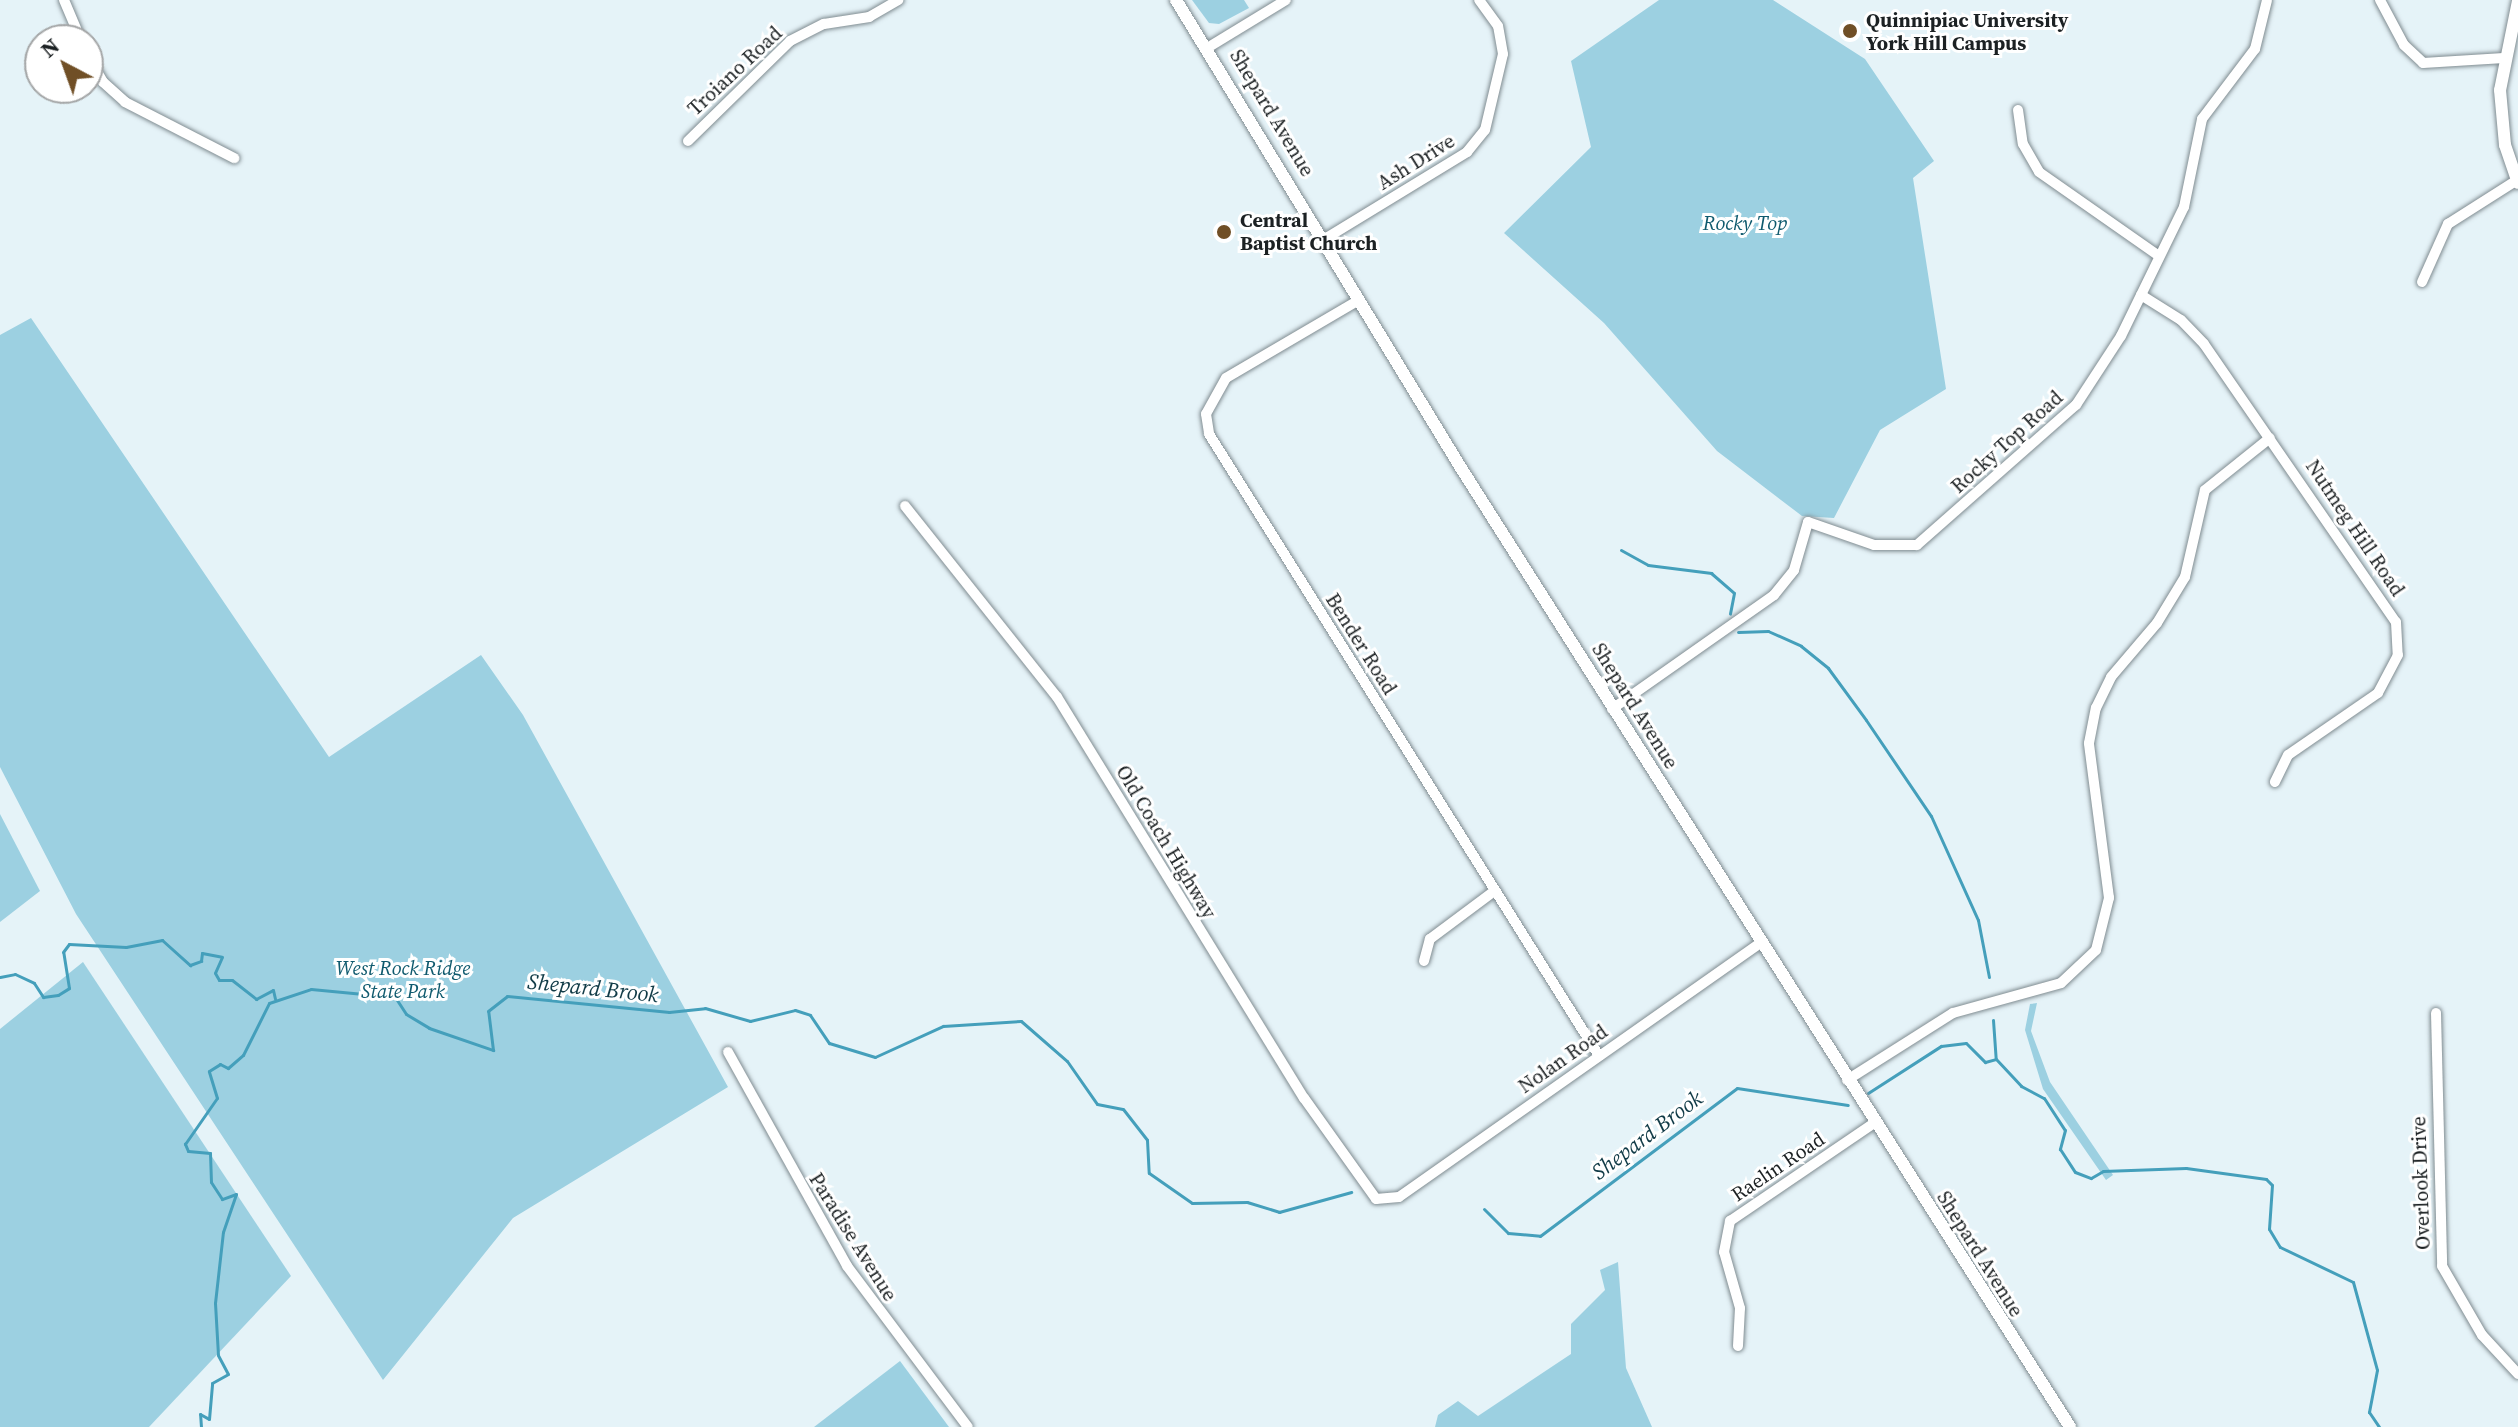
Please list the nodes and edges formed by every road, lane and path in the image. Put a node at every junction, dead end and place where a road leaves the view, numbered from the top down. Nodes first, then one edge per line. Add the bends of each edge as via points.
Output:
1 (64, 0) edge
2 (898, 0) edge
3 (1176, 0) edge
4 (1286, 0) edge
5 (1479, 0) edge
6 (2267, 0) edge
7 (2380, 0) edge
8 (2518, 1) edge
9 (74, 24) edge
10 (1209, 47) junction
11 (2504, 58) junction
12 (104, 83) edge
13 (2018, 110) dead end
14 (688, 141) dead end
15 (234, 158) dead end
16 (2517, 182) edge
17 (1323, 240) junction
18 (2156, 254) junction
19 (2422, 282) dead end
20 (2141, 295) junction
21 (1359, 300) junction
22 (2270, 438) junction
23 (905, 506) dead end
24 (1612, 709) junction
25 (2275, 782) dead end
26 (1493, 892) junction
27 (1760, 943) junction
28 (1424, 961) dead end
29 (2436, 1013) dead end
30 (728, 1052) dead end
31 (1599, 1056) junction
32 (1847, 1080) junction
33 (1874, 1123) junction
34 (1386, 1202) joint
35 (1738, 1346) dead end
36 (2518, 1374) edge
37 (968, 1427) edge
38 (2070, 1427) edge

1 - 9 street
2 - 14 street, Troiano Road via 869,17 824,24 790,41
3 - 10 main road, Shepard Avenue
4 - 10 street
5 - 17 street, Ash Drive via 1498,26 1503,54 1485,130 1467,152
6 - 18 street, Rocky Top Road via 2255,49 2202,119 2184,207
7 - 11 street via 2404,45 2423,63
8 - 11 main road
10 - 17 main road, Shepard Avenue
11 - 16 main road via 2502,128
12 - 15 street via 125,102
13 - 18 street via 2023,144 2039,172
16 - 19 street via 2448,224
17 - 21 main road, Shepard Avenue
18 - 20 street, Rocky Top Road
20 - 22 street, Nutmeg Hill Road via 2194,332
20 - 24 street, Rocky Top Road via 2076,405 1931,536 1908,546 1874,545 1808,522 1794,570 1774,595
21 - 24 main road, Shepard Avenue
21 - 26 street, Bender Road via 1226,378 1206,414 1209,434
22 - 25 street, Nutmeg Hill Road via 2385,600 2399,641 2393,673 2378,693 2288,755
22 - 32 street via 2205,490 2185,577 2157,623 2111,677 2096,708 2089,743 2109,898 2096,950 2061,983 1953,1013
23 - 34 street, Old Coach Highway via 1057,697 1304,1098 1366,1187
24 - 27 main road, Shepard Avenue
26 - 28 street via 1430,939
26 - 31 street, Bender Road
27 - 31 street, Nolan Road
27 - 32 main road, Shepard Avenue
29 - 36 street, Overlook Drive via 2442,1266 2482,1335
30 - 37 street, Paradise Avenue via 847,1266
31 - 34 street, Nolan Road
32 - 33 main road, Shepard Avenue
33 - 35 street, Raelin Road via 1730,1221 1724,1252 1740,1308
33 - 38 main road, Shepard Avenue

